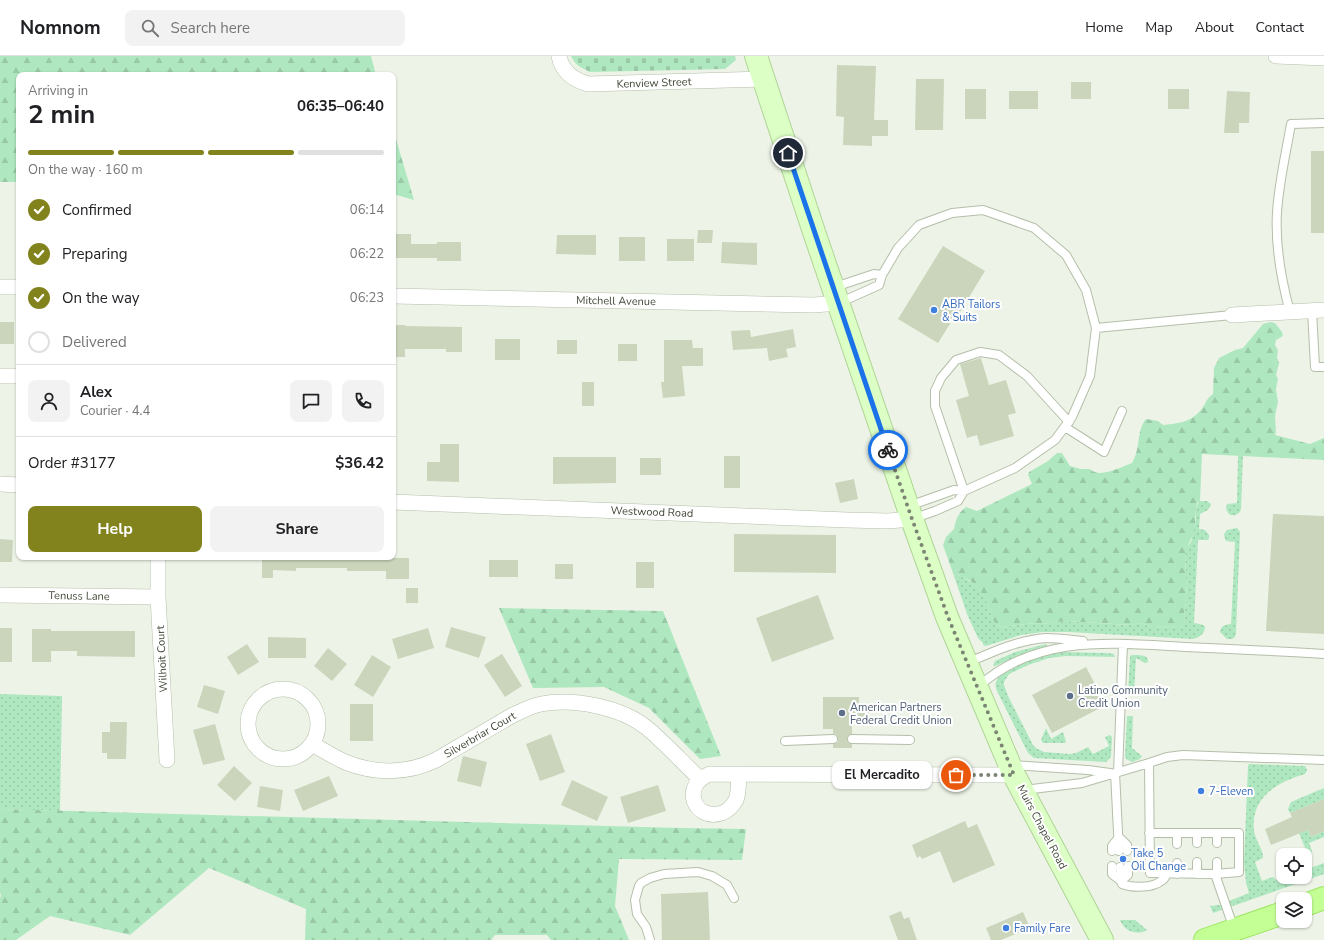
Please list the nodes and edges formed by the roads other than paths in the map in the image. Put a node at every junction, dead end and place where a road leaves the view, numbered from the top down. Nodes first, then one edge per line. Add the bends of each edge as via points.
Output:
1 (559, 56) edge
2 (756, 56) edge
3 (1276, 56) edge
4 (1324, 58) edge
5 (764, 79) junction
6 (1324, 123) edge
7 (882, 276) junction
8 (0, 287) edge
9 (16, 287) edge
10 (396, 296) edge
11 (835, 296) junction
12 (1318, 310) edge
13 (1290, 312) junction
14 (1232, 315) joint
15 (1096, 328) junction
16 (1324, 367) edge
17 (0, 376) edge
18 (16, 376) edge
19 (1122, 411) dead end
20 (1067, 425) junction
21 (0, 484) edge
22 (16, 485) edge
23 (964, 491) junction
24 (396, 502) edge
25 (910, 513) junction
26 (158, 560) edge
27 (0, 595) edge
28 (158, 597) junction
29 (1104, 643) junction
30 (1123, 644) junction
31 (1324, 654) edge
32 (967, 663) junction
33 (977, 687) junction
34 (833, 739) dead end
35 (852, 739) dead end
36 (910, 740) dead end
37 (785, 741) dead end
38 (312, 744) junction
39 (167, 760) dead end
40 (1324, 760) edge
41 (1149, 764) junction
42 (1115, 773) junction
43 (739, 775) junction
44 (1015, 777) junction
45 (700, 779) junction
46 (1149, 833) junction
47 (1177, 833) junction
48 (1197, 833) junction
49 (1217, 833) junction
50 (1118, 837) junction
51 (1217, 843) dead end
52 (1177, 844) dead end
53 (1197, 844) dead end
54 (1197, 862) dead end
55 (1218, 862) dead end
56 (1177, 863) dead end
57 (1167, 873) junction
58 (1177, 874) junction
59 (1197, 874) junction
60 (1216, 874) junction
61 (1121, 881) junction
62 (734, 898) dead end
63 (1324, 898) edge
64 (1312, 902) edge
65 (1276, 915) edge
66 (1234, 930) junction
67 (650, 940) edge
68 (1102, 940) edge
69 (1205, 940) edge

1 - 5 street, Kenview Street via 570,76 588,84
2 - 5 main road, Muirs Chapel Road
3 - 4 street
5 - 11 main road, Muirs Chapel Road
6 - 13 lane via 1291,124 1277,213 1281,274
7 - 11 lane via 874,274
7 - 11 lane via 879,285
7 - 15 lane via 898,248 919,225 952,213 983,210 1034,228 1066,255 1086,290
8 - 9 street
10 - 11 street, Mitchell Avenue via 806,305
11 - 25 main road, Muirs Chapel Road
12 - 13 street
12 - 16 lane via 1315,368
13 - 14 street
14 - 15 lane
15 - 20 lane via 1090,376
17 - 18 street
19 - 20 lane via 1104,452
20 - 23 lane via 1055,440 1015,468
20 - 23 lane via 1027,376 999,355 980,352 956,360 941,378 935,391 935,406
21 - 22 street
23 - 25 lane via 954,490
23 - 25 lane via 958,501 935,511
24 - 25 street, Westwood Road via 888,521
25 - 32 main road, Muirs Chapel Road
26 - 28 street, Wilhoit Court
27 - 28 street, Tenuss Lane
28 - 39 street, Wilhoit Court
29 - 30 lane
29 - 32 lane via 1046,638 1031,640 1011,645
29 - 33 lane via 1068,646 1035,654 1006,666
30 - 31 lane
30 - 42 lane
32 - 33 main road, Muirs Chapel Road
33 - 44 main road, Muirs Chapel Road
34 - 37 lane
35 - 36 lane
38 - 38 street via 318,730 317,714 303,695 296,691 281,689 266,693 254,703 247,726 252,741 262,753 277,759 285,759 300,755
38 - 45 street, Silverbriar Court via 345,762 358,766 387,771 409,770 436,760 526,709 541,704 576,703 599,706 633,719 646,727
40 - 41 lane via 1189,754 1167,757
41 - 42 lane
41 - 46 lane
42 - 44 lane via 1088,770
42 - 44 lane via 1082,783
42 - 50 lane
43 - 44 street
43 - 45 street via 710,774
43 - 45 street via 737,799 726,811 717,814 702,812 696,805 694,791
44 - 68 main road, Muirs Chapel Road
46 - 47 lane
46 - 57 lane via 1150,873
47 - 48 lane
47 - 52 lane
48 - 49 lane
48 - 53 lane
49 - 51 lane
49 - 60 lane via 1239,833 1239,872
50 - 50 lane via 1127,845 1120,851 1112,846
54 - 59 lane
55 - 60 lane
56 - 58 lane
57 - 58 lane
57 - 61 lane via 1161,882 1148,886 1127,886
58 - 59 lane
59 - 60 lane
60 - 66 lane
61 - 61 lane via 1112,874 1120,866 1128,875
62 - 67 lane via 727,885 712,876 698,872 664,874 650,878 641,883 635,900 637,914 646,927
63 - 64 main road
65 - 66 main road
66 - 69 main road

